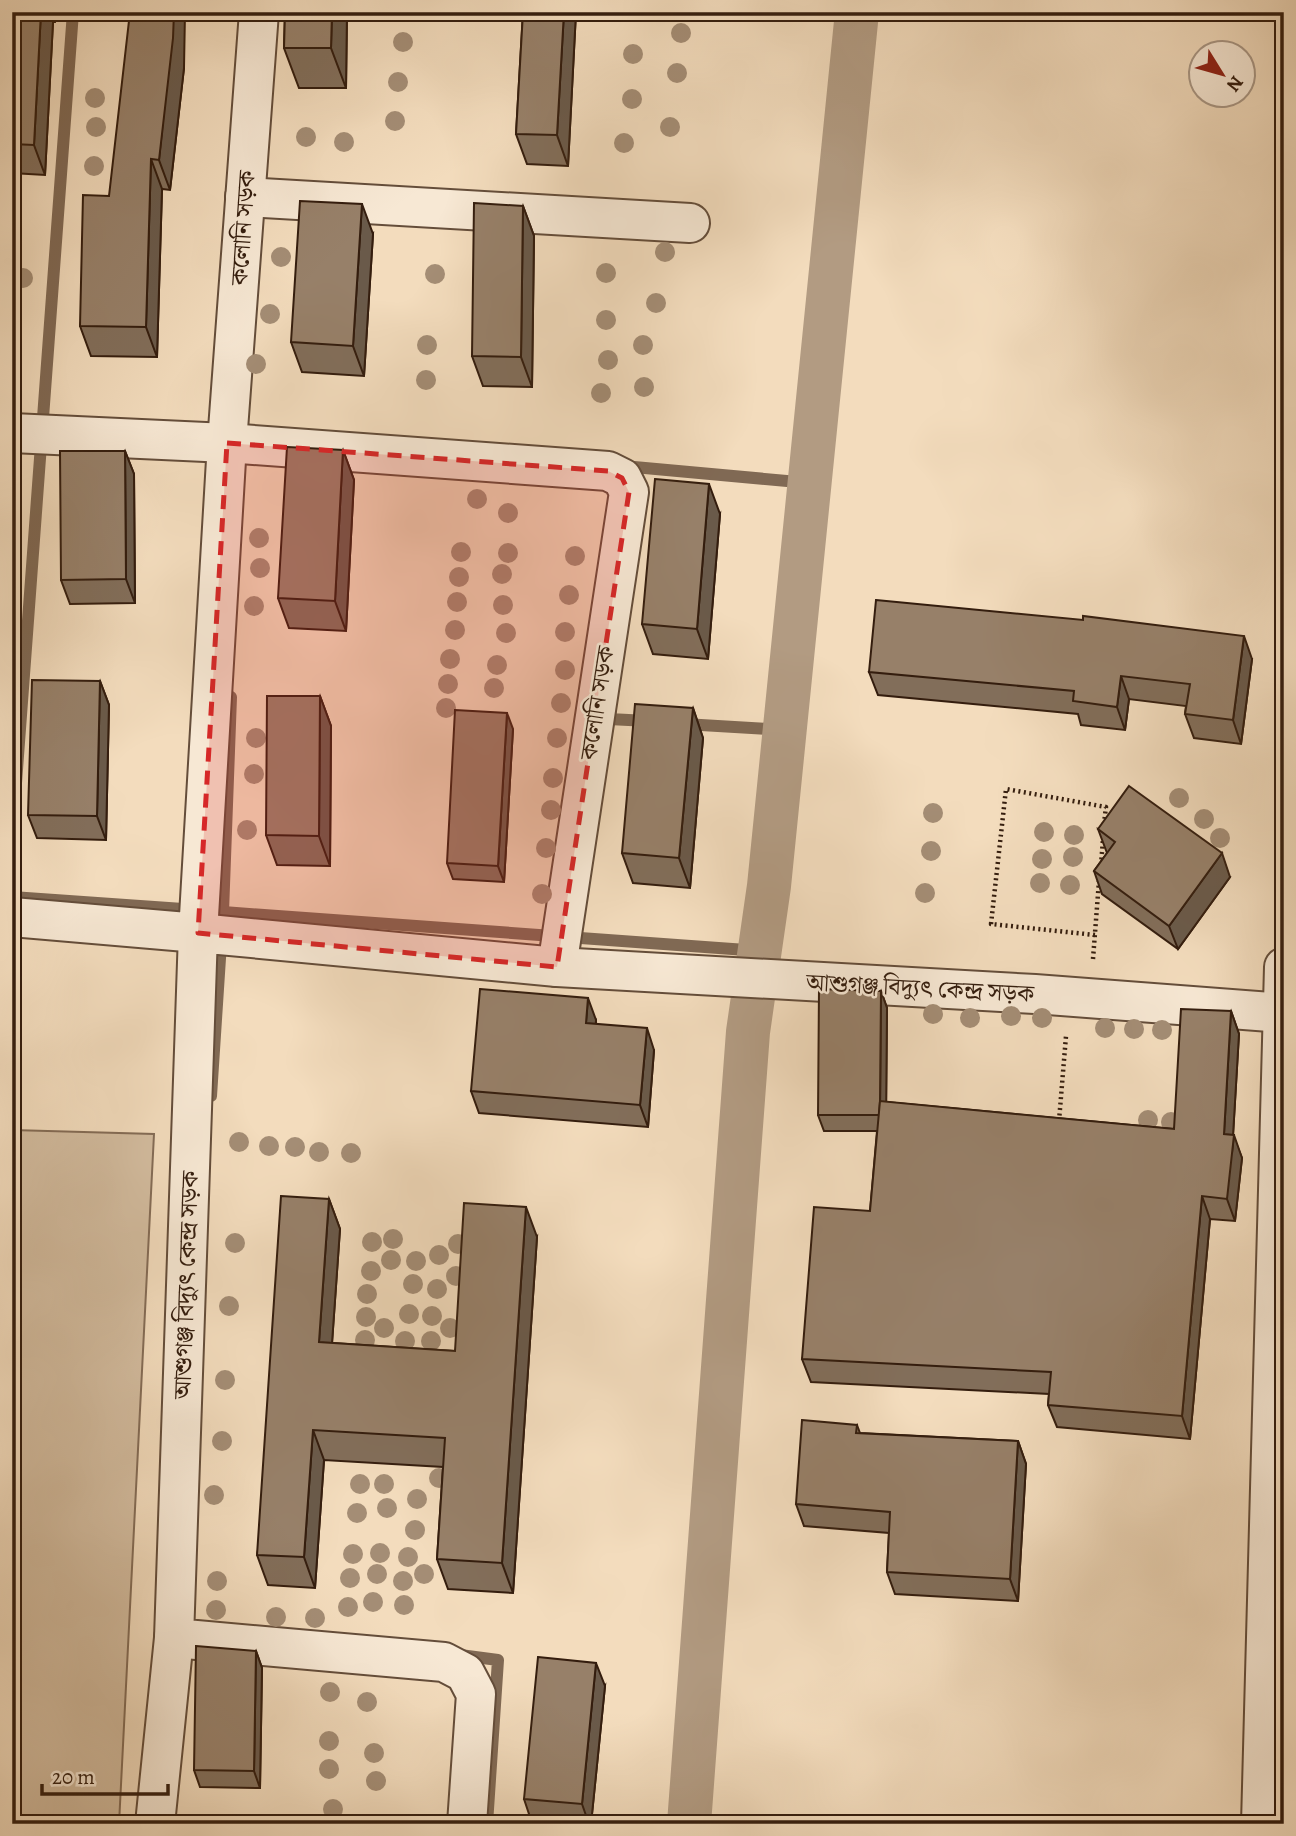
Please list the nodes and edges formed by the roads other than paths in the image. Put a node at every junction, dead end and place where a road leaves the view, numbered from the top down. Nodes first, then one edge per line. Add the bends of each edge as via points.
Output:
1 (259, 12) edge
2 (245, 197) junction
3 (690, 223) dead end
4 (12, 433) edge
5 (227, 443) junction
6 (12, 917) edge
7 (198, 933) junction
8 (557, 967) junction
9 (1284, 968) edge
10 (1283, 1013) edge
11 (174, 1638) junction
12 (155, 1824) edge
13 (467, 1824) edge
14 (1261, 1824) edge

1 - 2 street, কলোনি সড়ক
2 - 3 street
2 - 5 street, কলোনি সড়ক
4 - 5 street, কলোনি সড়ক
5 - 7 street, কলোনি সড়ক
5 - 8 street, কলোনি সড়ক via 608,471 622,478 629,492
6 - 7 street
7 - 8 street
7 - 11 street, আশুগঞ্জ বিদ্যুৎ কেন্দ্র সড়ক
8 - 10 street, আশুগঞ্জ বিদ্যুৎ কেন্দ্র সড়ক
9 - 10 street
10 - 14 street
11 - 12 street, আশুগঞ্জ বিদ্যুৎ কেন্দ্র সড়ক
11 - 13 street via 443,1662 465,1673 476,1694

